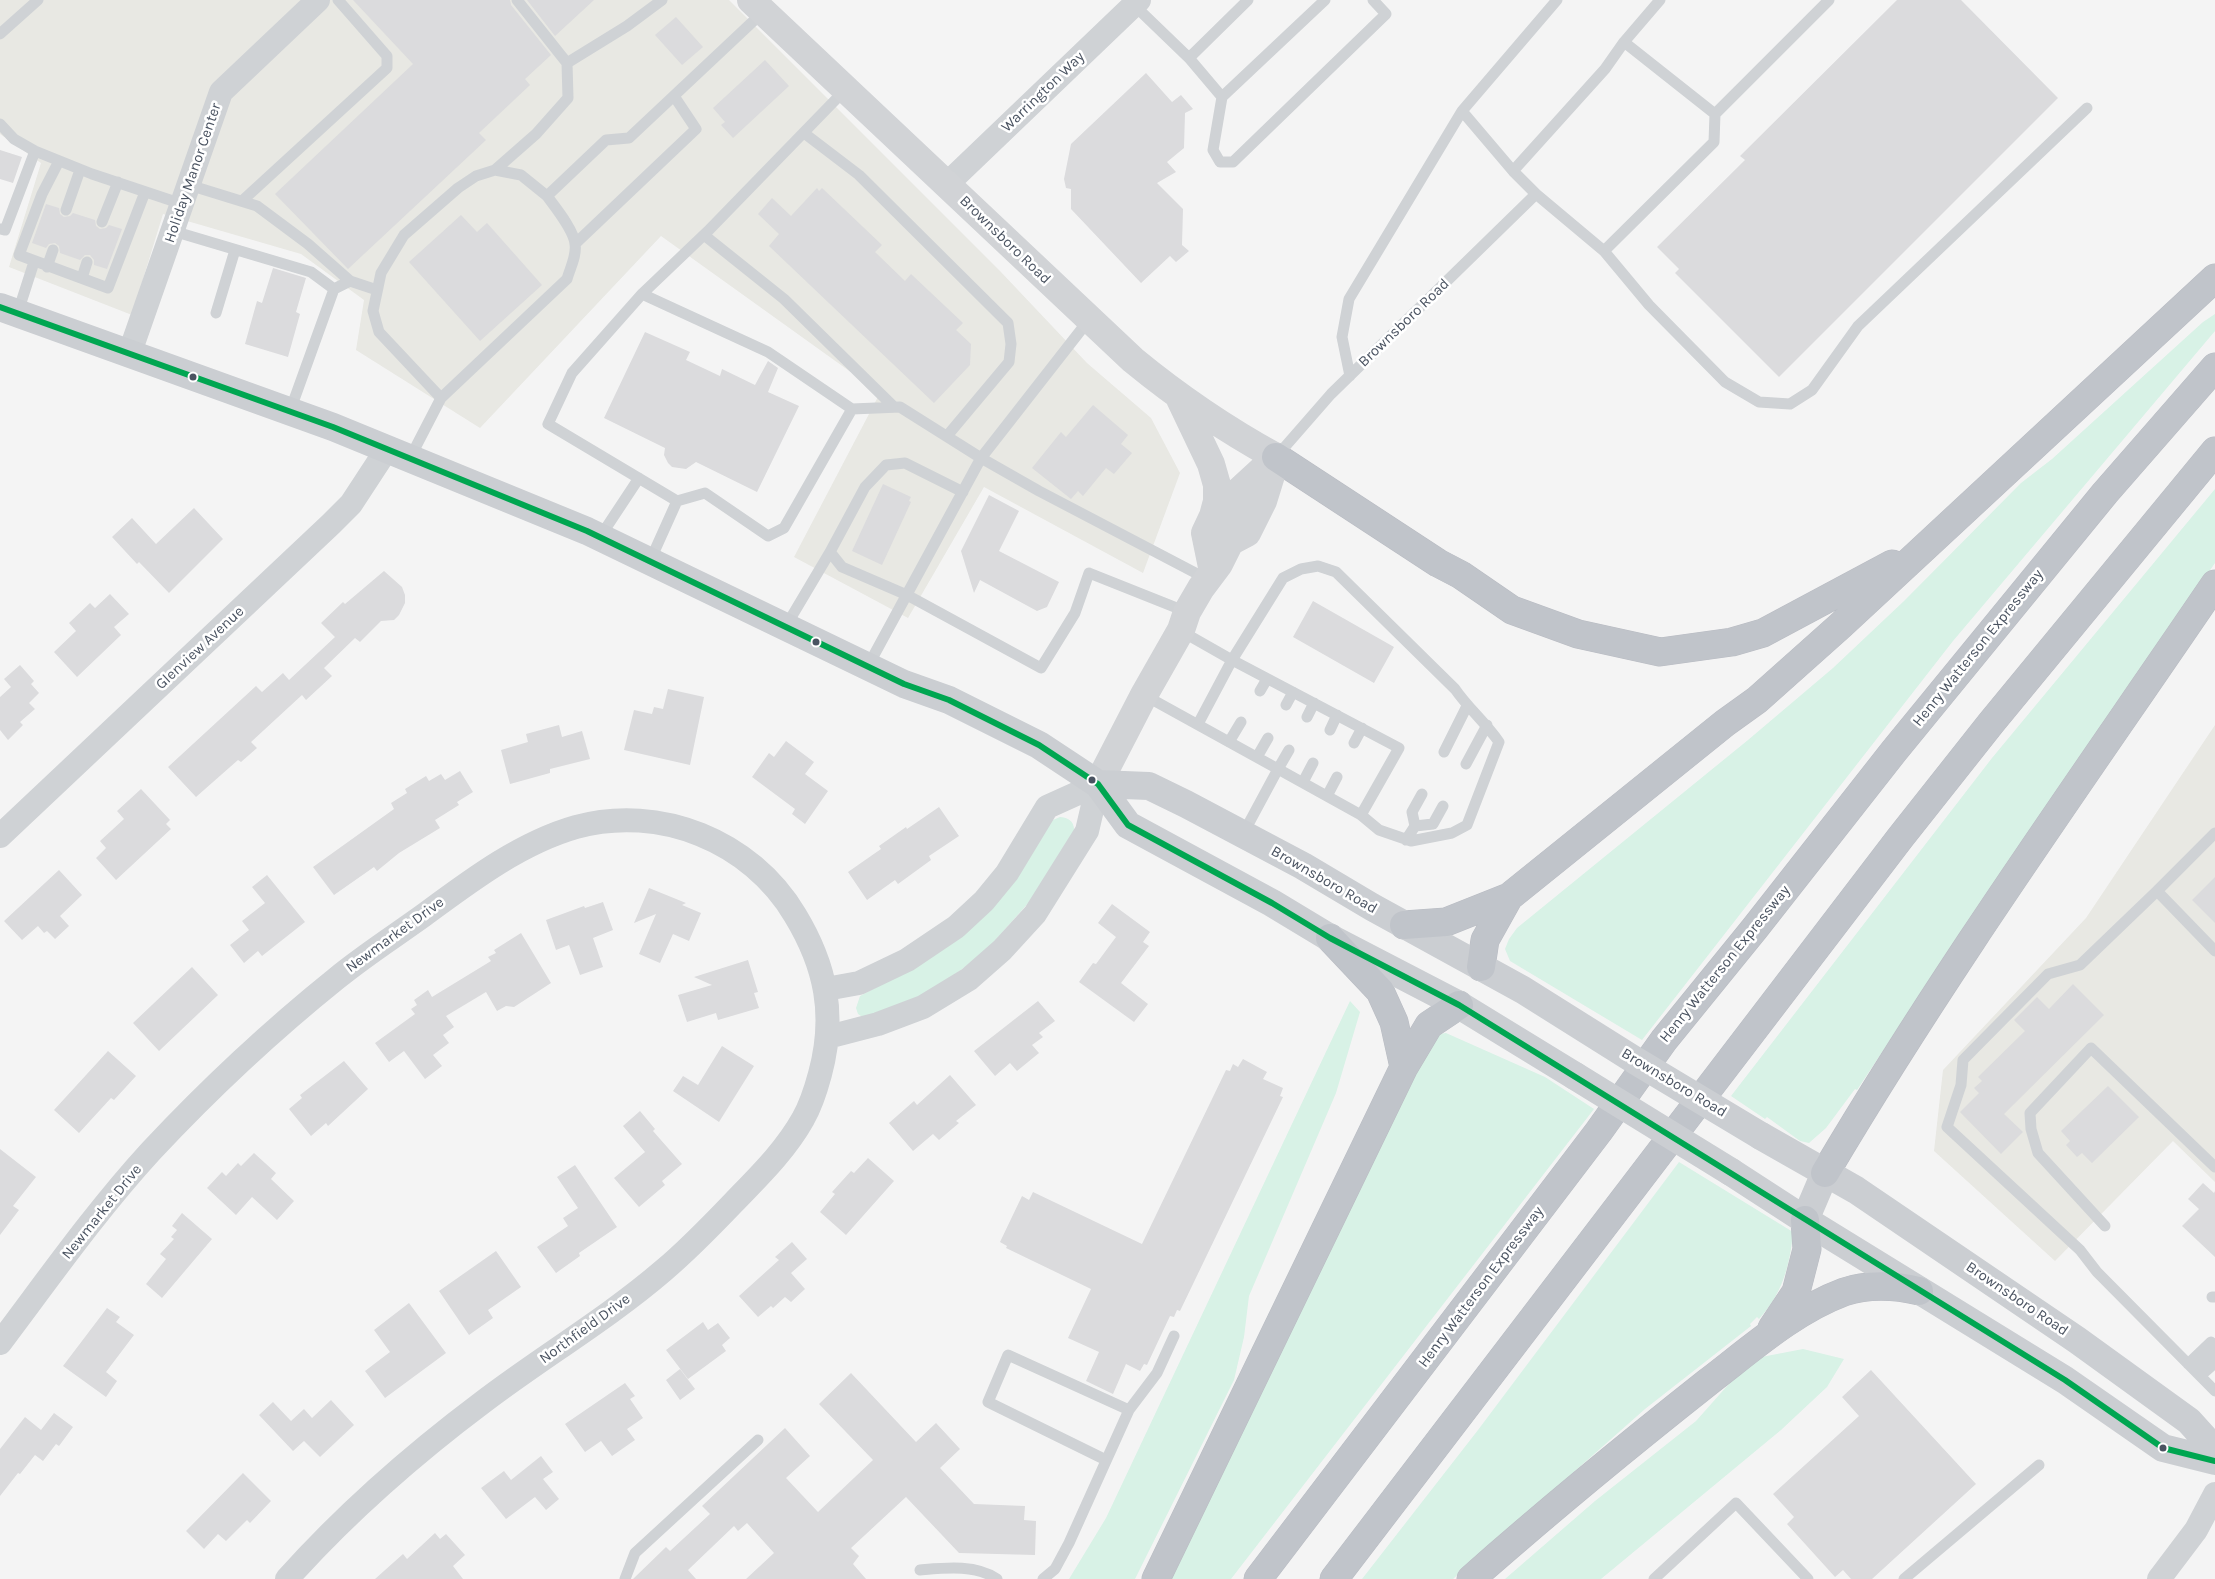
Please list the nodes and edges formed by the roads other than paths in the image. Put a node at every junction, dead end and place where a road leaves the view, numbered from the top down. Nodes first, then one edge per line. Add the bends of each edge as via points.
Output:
1 (38, 0) edge
2 (318, 0) edge
3 (338, 0) edge
4 (517, 0) edge
5 (662, 0) edge
6 (1248, 0) edge
7 (1325, 0) edge
8 (1373, 0) edge
9 (1557, 0) edge
10 (1660, 0) edge
11 (1829, 0) edge
12 (1136, 2) edge
13 (757, 6) edge
14 (0, 34) edge
15 (1624, 42) junction
16 (1188, 58) junction
17 (567, 63) junction
18 (845, 90) junction
19 (674, 96) junction
20 (1222, 97) junction
21 (2087, 108) dead end
22 (1462, 111) junction
23 (1715, 114) junction
24 (0, 124) edge
25 (804, 133) junction
26 (35, 151) junction
27 (59, 161) junction
28 (80, 170) junction
29 (495, 170) junction
30 (1513, 171) junction
31 (118, 182) junction
32 (947, 184) junction
33 (145, 192) junction
34 (1536, 194) junction
35 (185, 195) junction
36 (547, 196) junction
37 (242, 201) junction
38 (66, 210) dead end
39 (102, 222) dead end
40 (0, 229) edge
41 (173, 230) junction
42 (704, 235) junction
43 (576, 243) junction
44 (53, 250) dead end
45 (235, 250) junction
46 (1604, 252) junction
47 (34, 262) junction
48 (87, 262) dead end
49 (47, 267) junction
50 (82, 278) junction
51 (2215, 278) edge
52 (350, 281) junction
53 (334, 289) junction
54 (377, 290) junction
55 (642, 294) junction
56 (9, 310) edge
57 (216, 313) dead end
58 (1088, 320) junction
59 (130, 352) junction
60 (2215, 367) edge
61 (1350, 376) junction
62 (1180, 397) junction
63 (441, 398) junction
64 (894, 407) junction
65 (852, 409) junction
66 (290, 411) junction
67 (947, 436) junction
68 (2215, 452) edge
69 (398, 454) junction
70 (1276, 457) junction
71 (981, 458) junction
72 (639, 478) junction
73 (963, 492) junction
74 (677, 501) junction
75 (600, 537) junction
76 (1929, 544) junction
77 (830, 552) junction
78 (650, 561) junction
79 (1210, 575) junction
80 (2215, 584) edge
81 (907, 594) junction
82 (1184, 621) junction
83 (786, 626) junction
84 (1232, 660) junction
85 (868, 666) junction
86 (1267, 678) junction
87 (1260, 690) dead end
88 (1293, 692) junction
89 (1144, 695) junction
90 (1314, 703) junction
91 (1286, 705) dead end
92 (1467, 706) junction
93 (1337, 715) junction
94 (1307, 717) dead end
95 (1241, 722) dead end
96 (1198, 724) junction
97 (1487, 725) junction
98 (1362, 728) junction
99 (1330, 730) dead end
100 (1268, 738) dead end
101 (1229, 742) junction
102 (1354, 743) dead end
103 (1289, 750) dead end
104 (1444, 752) dead end
105 (1257, 757) junction
106 (1313, 763) dead end
107 (1466, 764) dead end
108 (1278, 769) junction
109 (1337, 777) dead end
110 (1303, 782) junction
111 (1098, 784) junction
112 (1422, 794) dead end
113 (1327, 796) junction
114 (1443, 806) dead end
115 (1361, 814) junction
116 (1415, 826) junction
117 (2215, 833) edge
118 (1243, 834) junction
119 (0, 836) edge
120 (1406, 840) junction
121 (2157, 891) junction
122 (1509, 897) junction
123 (1404, 925) junction
124 (1330, 938) junction
125 (2215, 951) edge
126 (1481, 967) junction
127 (826, 990) junction
128 (1459, 1004) junction
129 (828, 1025) junction
130 (1404, 1067) junction
131 (2215, 1167) edge
132 (1826, 1172) junction
133 (1804, 1220) junction
134 (2105, 1226) dead end
135 (1919, 1290) junction
136 (1174, 1336) dead end
137 (1767, 1336) junction
138 (0, 1343) edge
139 (2213, 1346) edge
140 (2215, 1363) edge
141 (2194, 1370) junction
142 (2215, 1391) edge
143 (1129, 1410) junction
144 (758, 1440) dead end
145 (2215, 1450) edge
146 (1106, 1460) junction
147 (2215, 1461) edge
148 (2039, 1465) dead end
149 (2215, 1494) edge
150 (920, 1570) dead end
151 (287, 1579) edge
152 (625, 1579) edge
153 (997, 1579) edge
154 (1043, 1579) edge
155 (1156, 1579) edge
156 (1258, 1579) edge
157 (1334, 1579) edge
158 (1471, 1579) edge
159 (1654, 1579) edge
160 (1808, 1579) edge
161 (1904, 1579) edge
162 (2160, 1579) edge

1 - 14 lane
2 - 35 street, Holiday Manor Center via 222,92
3 - 37 lane via 387,56 387,68
4 - 17 lane
5 - 17 lane
6 - 16 lane
7 - 20 lane
8 - 20 lane via 1386,14 1233,162 1220,162 1213,150
9 - 22 lane
10 - 15 lane
11 - 23 lane
12 - 16 lane
12 - 32 street, Warrington Way
13 - 18 street, Brownsboro Road
13 - 19 lane
15 - 23 lane
15 - 30 lane via 1605,69
16 - 20 lane
17 - 29 lane via 568,98 536,134
18 - 25 lane
18 - 32 street, Brownsboro Road
19 - 36 lane via 629,138 606,140
19 - 43 lane via 696,129
21 - 46 lane via 1858,326 1812,390 1790,404 1759,402 1724,382 1649,305
22 - 30 lane
22 - 61 lane via 1349,299 1342,337
23 - 46 lane via 1714,142
24 - 26 lane via 14,139
25 - 42 lane
25 - 67 lane via 860,175 1008,323 1012,344 1009,362
26 - 27 lane
26 - 40 lane via 5,230
27 - 28 lane
27 - 47 lane via 42,194 19,255
28 - 31 lane
28 - 38 lane
29 - 36 lane via 521,175
29 - 54 lane via 476,176 458,188 404,235 381,273
30 - 34 lane
31 - 33 lane
31 - 39 lane
32 - 58 street, Brownsboro Road
33 - 35 lane
33 - 50 lane via 108,288
34 - 46 lane
34 - 61 lane, Brownsboro Road
35 - 37 lane
35 - 41 street, Holiday Manor Center
36 - 43 lane
37 - 52 lane via 256,206 308,244
41 - 45 lane
41 - 59 street, Holiday Manor Center
42 - 55 lane
42 - 64 lane via 784,299
43 - 63 lane via 567,279
44 - 49 lane
45 - 53 lane via 311,272
45 - 57 lane
47 - 49 lane
47 - 56 lane
48 - 50 lane
49 - 50 lane
51 - 76 highway
52 - 53 lane
52 - 54 lane
53 - 66 lane
54 - 63 lane via 373,311 379,332
55 - 65 lane via 768,352
55 - 72 lane via 572,373 548,424
56 - 59 main road
58 - 62 street, Brownsboro Road via 1139,366
58 - 71 lane
59 - 66 main road
60 - 156 highway, Henry Watterson Expressway via 2105,493 1664,1040 1599,1131
61 - 70 lane, Brownsboro Road via 1311,414
62 - 70 street, Brownsboro Road via 1232,433
62 - 79 street via 1211,464 1217,485 1217,501 1206,533
63 - 69 lane
64 - 65 lane
64 - 67 lane via 900,407
65 - 74 lane via 784,528 768,536 705,492
66 - 69 main road
67 - 71 lane
68 - 157 highway via 1900,838
69 - 75 main road
69 - 119 street, Glenview Avenue via 331,524
70 - 76 highway via 1512,610 1578,634 1660,652 1732,642 1763,633
70 - 79 street, Brownsboro Road via 1263,500 1247,533 1230,542
71 - 73 lane
71 - 79 lane via 1039,491
72 - 74 lane
72 - 75 lane
73 - 77 lane via 905,463 886,465 864,487
73 - 81 lane
74 - 78 lane
75 - 78 main road
76 - 122 highway via 1757,700
77 - 81 lane via 842,567
77 - 83 lane
78 - 83 main road
79 - 82 street, Brownsboro Road
80 - 132 highway via 1993,910 1867,1102
81 - 82 lane via 1041,668 1075,613 1089,573
81 - 85 lane
82 - 84 lane
82 - 89 street, Brownsboro Road
83 - 85 main road
84 - 86 lane
84 - 92 lane via 1283,578 1301,569 1318,566 1336,572 1455,689
84 - 96 lane
85 - 111 main road via 904,684 949,700 1039,745
86 - 87 lane
86 - 88 lane
88 - 90 lane
88 - 91 lane
89 - 96 lane
89 - 111 street, Brownsboro Road
90 - 93 lane
90 - 94 lane
92 - 97 lane
92 - 104 lane
93 - 98 lane
93 - 99 lane
95 - 101 lane
96 - 101 lane
97 - 107 lane
97 - 120 lane via 1499,742 1467,825 1452,833
98 - 102 lane
98 - 115 lane via 1399,748
100 - 105 lane
101 - 105 lane
103 - 108 lane
105 - 108 lane
106 - 110 lane
108 - 110 lane
108 - 118 lane
109 - 113 lane
110 - 113 lane
111 - 118 main road, Brownsboro Road via 1149,786
111 - 124 main road via 1128,825
111 - 127 street via 1047,807 1006,873 984,901 956,927 907,960 859,983
111 - 129 street via 1087,831 1035,914 1002,950 969,979 923,1007 878,1024
112 - 116 lane via 1412,812
113 - 115 lane
114 - 116 lane via 1433,824
115 - 120 lane via 1379,830
116 - 120 lane
117 - 121 lane
118 - 123 main road, Brownsboro Road
121 - 125 lane
121 - 141 lane via 2080,965 2048,974 1963,1060 1961,1085 1947,1127 2080,1250 2096,1272
122 - 123 highway via 1446,922
122 - 126 highway via 1485,940
123 - 126 main road, Brownsboro Road
124 - 128 main road
124 - 130 highway via 1380,991 1394,1022
126 - 128 main road
126 - 132 main road, Brownsboro Road, bridge
127 - 129 street, Newmarket Drive
127 - 138 street, Newmarket Drive via 807,936 783,895 756,867 723,844 680,827 633,820 590,824 552,836 527,847 464,886 341,974 278,1026 148,1154 92,1220
128 - 130 highway via 1429,1025
128 - 133 main road, bridge
129 - 151 street, Northfield Drive via 814,1096 803,1119 769,1166 694,1244 622,1303 429,1444 323,1538
130 - 155 highway
131 - 134 lane via 2091,1048 2030,1113 2031,1129 2038,1153
132 - 133 main road
132 - 145 main road, Brownsboro Road via 2077,1340 2189,1421
133 - 135 main road
133 - 137 highway via 1807,1249 1796,1292
135 - 137 highway via 1900,1286 1844,1292 1809,1309
135 - 147 main road via 2065,1380 2163,1448
136 - 143 lane via 1156,1373
137 - 158 highway via 1626,1446
139 - 141 lane
140 - 141 lane
141 - 142 lane
143 - 146 lane
143 - 146 lane via 1008,1356 988,1402
144 - 152 lane via 635,1553
146 - 154 lane via 1069,1543 1055,1569
148 - 161 lane
149 - 162 street via 2196,1530
150 - 153 lane via 962,1568
159 - 160 lane via 1736,1504

